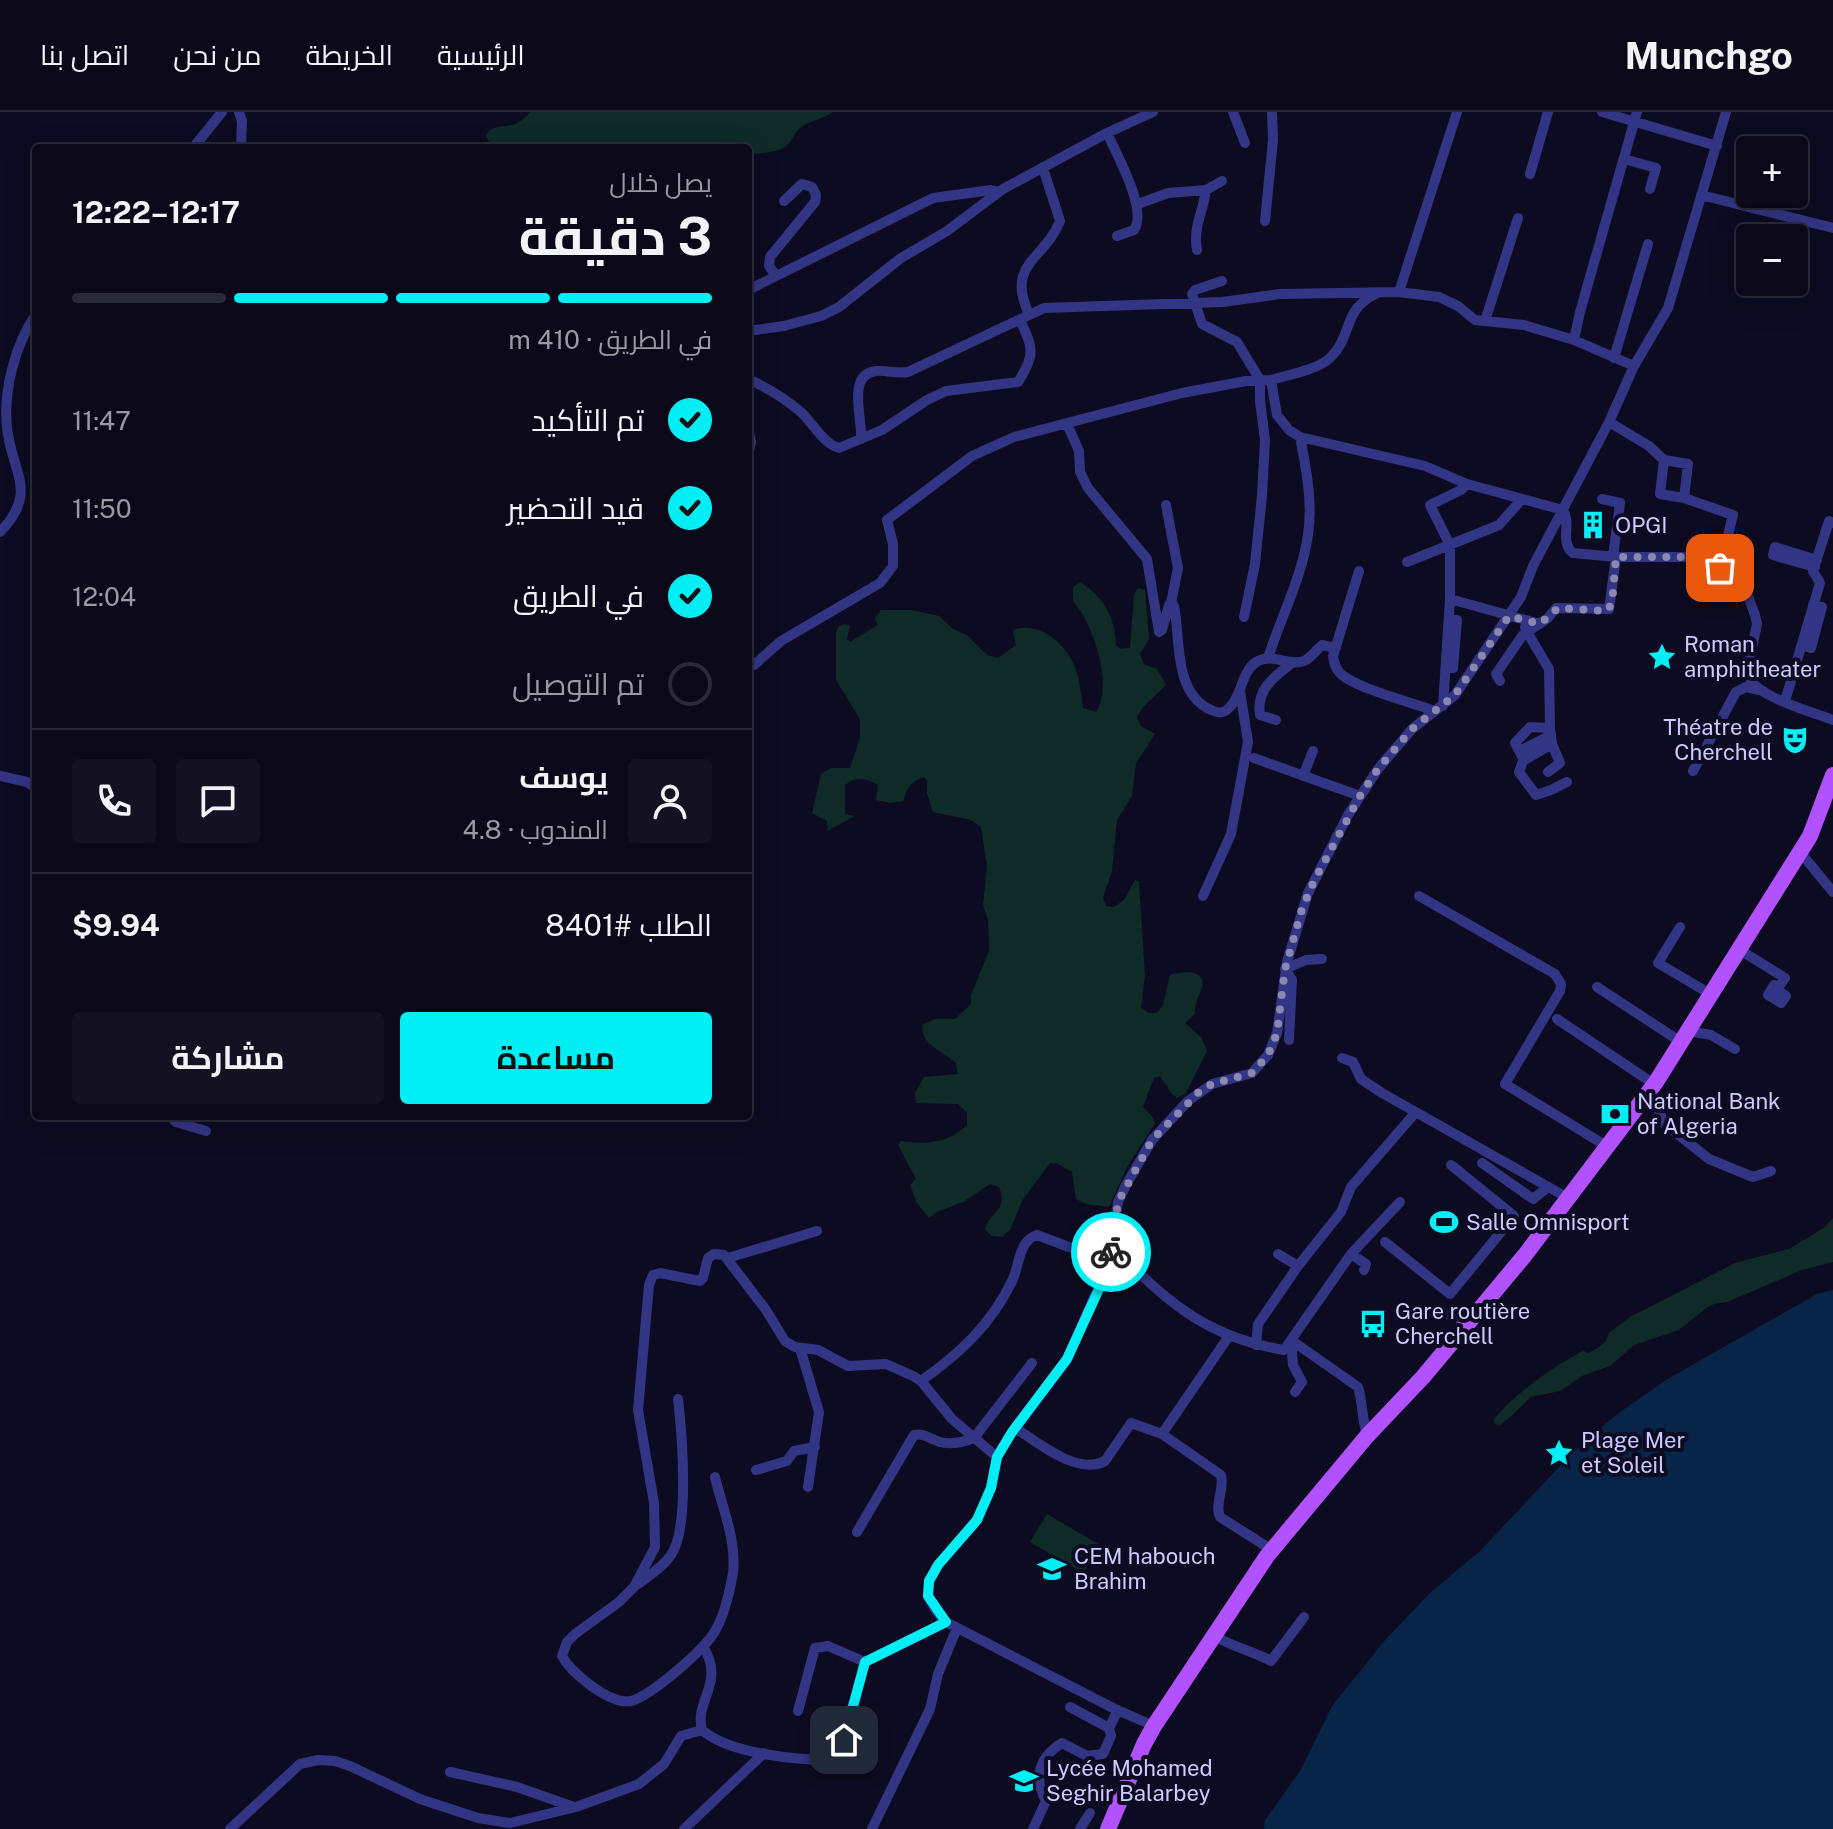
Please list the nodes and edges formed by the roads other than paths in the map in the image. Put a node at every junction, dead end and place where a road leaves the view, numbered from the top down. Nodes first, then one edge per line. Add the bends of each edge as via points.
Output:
1 (222, 112) edge
2 (239, 112) edge
3 (1153, 112) edge
4 (1233, 112) edge
5 (1272, 112) edge
6 (1457, 112) edge
7 (1548, 112) edge
8 (1602, 112) edge
9 (1726, 112) edge
10 (1636, 117) edge
11 (1107, 133) junction
12 (1245, 143) dead end
13 (196, 144) edge
14 (241, 144) edge
15 (1717, 146) junction
16 (1624, 159) junction
17 (1043, 168) junction
18 (1530, 174) dead end
19 (1222, 181) dead end
20 (1650, 189) dead end
21 (1206, 190) junction
22 (999, 192) junction
23 (1701, 195) junction
24 (784, 201) dead end
25 (1138, 204) junction
26 (1518, 218) dead end
27 (1265, 221) dead end
28 (1833, 228) edge
29 (1117, 236) dead end
30 (1648, 244) dead end
31 (1197, 250) dead end
32 (776, 276) junction
33 (1222, 281) dead end
34 (752, 288) edge
35 (1399, 292) junction
36 (1349, 293) junction
37 (1378, 293) junction
38 (1195, 302) junction
39 (1354, 309) junction
40 (1024, 317) junction
41 (1485, 321) junction
42 (32, 323) edge
43 (752, 330) edge
44 (1574, 340) junction
45 (1614, 358) junction
46 (1634, 366) junction
47 (1266, 380) junction
48 (752, 381) edge
49 (1609, 422) junction
50 (1067, 424) junction
51 (1300, 437) junction
52 (861, 439) junction
53 (1664, 460) junction
54 (1467, 484) junction
55 (1684, 498) junction
56 (1522, 499) junction
57 (1602, 499) dead end
58 (1166, 505) dead end
59 (1563, 510) junction
60 (1833, 523) edge
61 (0, 532) edge
62 (1829, 534) edge
63 (1450, 545) junction
64 (1614, 557) junction
65 (1407, 562) dead end
66 (1720, 568) junction
67 (1359, 571) dead end
68 (1521, 597) junction
69 (1450, 599) junction
70 (1171, 603) junction
71 (1509, 616) junction
72 (1244, 617) dead end
73 (1522, 619) junction
74 (1540, 624) junction
75 (1527, 632) junction
76 (1336, 648) junction
77 (1268, 658) junction
78 (1292, 663) junction
79 (752, 665) edge
80 (1748, 670) junction
81 (1500, 681) dead end
82 (1240, 691) junction
83 (1736, 692) junction
84 (1763, 693) junction
85 (1785, 701) junction
86 (1439, 708) junction
87 (1276, 720) dead end
88 (1833, 720) edge
89 (1551, 736) junction
90 (1313, 751) dead end
91 (1522, 756) junction
92 (1254, 758) dead end
93 (1693, 771) dead end
94 (1548, 772) dead end
95 (1833, 775) edge
96 (0, 776) edge
97 (1303, 776) junction
98 (32, 781) edge
99 (1567, 782) dead end
100 (1360, 796) junction
101 (1800, 852) junction
102 (1833, 892) edge
103 (1203, 896) dead end
104 (1419, 896) dead end
105 (1680, 927) dead end
106 (1740, 950) junction
107 (1322, 959) dead end
108 (1285, 969) junction
109 (1597, 987) dead end
110 (1778, 988) dead end
111 (1712, 995) junction
112 (1557, 1019) dead end
113 (1685, 1036) junction
114 (1289, 1040) dead end
115 (1735, 1049) dead end
116 (1342, 1058) dead end
117 (1651, 1088) junction
118 (1416, 1112) junction
119 (174, 1120) edge
120 (206, 1131) dead end
121 (1608, 1147) junction
122 (1482, 1163) dead end
123 (1451, 1165) dead end
124 (1771, 1171) dead end
125 (1548, 1187) junction
126 (1568, 1198) junction
127 (1400, 1202) dead end
128 (817, 1231) dead end
129 (1385, 1242) dead end
130 (1111, 1250) junction
131 (1278, 1254) dead end
132 (1351, 1254) junction
133 (728, 1258) junction
134 (1298, 1266) junction
135 (1364, 1270) dead end
136 (1450, 1294) junction
137 (1438, 1311) dead end
138 (1463, 1321) junction
139 (1229, 1336) junction
140 (1256, 1345) junction
141 (1292, 1347) junction
142 (800, 1348) junction
143 (1032, 1363) dead end
144 (921, 1381) junction
145 (1295, 1392) dead end
146 (678, 1399) dead end
147 (1015, 1428) junction
148 (1162, 1434) junction
149 (1367, 1436) junction
150 (974, 1438) junction
151 (815, 1447) junction
152 (997, 1457) junction
153 (756, 1470) dead end
154 (715, 1477) dead end
155 (808, 1487) dead end
156 (857, 1532) dead end
157 (1272, 1550) junction
158 (634, 1587) junction
159 (1304, 1617) dead end
160 (946, 1622) junction
161 (957, 1628) junction
162 (1213, 1635) junction
163 (704, 1648) junction
164 (865, 1662) junction
165 (1070, 1707) dead end
166 (1118, 1710) junction
167 (798, 1711) dead end
168 (1154, 1726) junction
169 (1109, 1728) junction
170 (702, 1730) junction
171 (764, 1753) junction
172 (450, 1772) dead end
173 (576, 1807) junction
174 (1090, 1813) dead end
175 (504, 1826) edge
176 (230, 1829) edge
177 (684, 1829) edge
178 (872, 1829) edge
179 (1033, 1829) edge
180 (1080, 1829) edge
181 (1108, 1829) edge

1 - 13 street
2 - 14 street
3 - 11 street
4 - 12 street
5 - 27 street
6 - 35 street
7 - 18 street
8 - 10 street
9 - 15 street
10 - 15 street
10 - 16 street
11 - 17 street
11 - 25 street
15 - 23 street
16 - 20 street via 1656,168
16 - 44 street
17 - 22 street
17 - 40 street via 1060,221 1022,275
19 - 21 street
21 - 25 street via 1168,193
21 - 31 street via 1196,226
22 - 32 street via 933,198
22 - 43 street via 839,307 784,326
23 - 28 street
23 - 46 street via 1668,308
24 - 32 street via 802,184 816,195 773,252 769,266
25 - 29 street via 1137,226
26 - 41 street
30 - 45 street
32 - 34 street
33 - 38 street via 1195,290
35 - 37 street
35 - 41 street via 1439,297
36 - 37 street
36 - 38 street
36 - 39 street via 1355,297
37 - 39 street
38 - 40 street via 1063,305
38 - 47 street via 1202,324 1237,342
39 - 47 street via 1328,360
40 - 52 street via 908,372 874,371 861,378
40 - 52 street via 1032,355 1018,382 946,391
41 - 44 street via 1524,325
42 - 61 street via 14,361 7,411 21,500
44 - 45 street
45 - 46 street
46 - 49 street
47 - 50 street via 1182,393
47 - 51 street via 1277,415
47 - 72 street via 1259,391 1265,440 1262,496
48 - 52 street via 798,410 833,446
49 - 53 street
49 - 59 street
50 - 70 street via 1088,488 1147,559 1159,632
50 - 79 street via 1014,437 972,456 887,520 893,566 880,583 781,641
51 - 54 street via 1425,466
51 - 77 street via 1309,498 1308,535
53 - 55 street via 1660,494
53 - 55 street via 1688,464
54 - 56 street
54 - 63 street via 1430,505
55 - 66 street via 1733,515
56 - 59 street
56 - 63 street via 1499,525
57 - 64 street via 1620,503
58 - 70 street via 1178,568
59 - 64 street via 1570,551
59 - 68 street
60 - 62 street via 1829,521
62 - 85 street via 1813,571 1820,583
63 - 65 street
63 - 69 street
64 - 66 street via 1692,557
64 - 74 street via 1609,609 1556,608
66 - 80 street via 1743,583 1754,608 1757,624
67 - 76 street
68 - 71 street
68 - 73 street
69 - 71 street
69 - 86 street
70 - 82 street via 1189,690 1218,713
71 - 73 street
71 - 86 street via 1461,687
73 - 74 street
73 - 75 street
74 - 75 street
75 - 81 street via 1496,674
75 - 89 street via 1549,669
76 - 78 street via 1322,645 1307,659
76 - 86 street via 1334,664 1350,681
77 - 78 street
77 - 82 street via 1250,668
78 - 87 street via 1260,695 1260,715
80 - 83 street
80 - 84 street via 1749,679
82 - 103 street via 1248,742 1231,834
83 - 84 street via 1746,687
83 - 93 street
84 - 85 street
85 - 88 street
86 - 100 street via 1412,729
89 - 91 street
89 - 91 street via 1530,727 1515,743
89 - 94 street via 1560,763
90 - 97 street
91 - 99 street via 1519,772 1534,794
92 - 97 street
95 - 101 main road
96 - 98 street
97 - 100 street
100 - 108 street via 1308,893
101 - 102 street
101 - 106 main road
104 - 121 street via 1559,979 1560,991 1505,1084
105 - 111 street via 1658,963
106 - 110 street via 1785,978
106 - 111 main road
107 - 108 street
108 - 114 street via 1292,980
108 - 130 street via 1277,1033 1268,1055 1252,1073 1200,1091 1152,1140 1118,1202
109 - 113 street
111 - 113 main road
112 - 117 street
113 - 115 street via 1711,1035
113 - 117 main road
116 - 118 street via 1356,1065 1361,1079
117 - 121 main road
117 - 124 street via 1665,1124 1709,1159 1753,1177
118 - 125 street
118 - 134 street via 1351,1187 1341,1212
119 - 120 street
121 - 126 main road
122 - 125 street via 1533,1199
123 - 136 street via 1514,1216
125 - 126 street
126 - 138 main road
127 - 132 street
128 - 133 street
129 - 136 street
130 - 139 street via 1175,1307
130 - 144 street via 1069,1247 1032,1236 1012,1282 973,1340
130 - 147 street via 1067,1359
131 - 134 street
132 - 135 street via 1366,1264
132 - 141 street
133 - 142 street via 785,1341
133 - 158 street via 710,1256 700,1281 658,1273 649,1281 638,1410 654,1503 655,1547
134 - 140 street via 1258,1324
136 - 138 street
137 - 138 street
138 - 149 main road
139 - 140 street
139 - 148 street
140 - 141 street
141 - 145 street via 1302,1382
141 - 149 street via 1358,1387
142 - 144 street via 818,1350 848,1366 886,1364
142 - 151 street via 819,1412
143 - 150 street
144 - 150 street
146 - 158 street via 679,1533 673,1552
147 - 148 street via 1063,1457 1089,1465 1105,1461 1132,1423
147 - 152 street
148 - 157 street via 1221,1475 1220,1517
149 - 157 main road
150 - 152 street
150 - 156 street via 951,1443 914,1435
151 - 153 street
151 - 155 street
152 - 160 street via 977,1520 929,1581 928,1596
154 - 163 street via 733,1546 733,1572 717,1629
157 - 162 main road
158 - 163 street via 567,1642 562,1656 568,1667 616,1700 631,1701
159 - 162 street via 1271,1661
160 - 161 street
160 - 164 street
161 - 166 street
161 - 178 street via 930,1709
162 - 168 main road
163 - 170 street via 712,1661 712,1677
164 - 167 street via 828,1646 815,1648
164 - 171 street via 835,1759
165 - 169 street
166 - 168 street
166 - 169 street
168 - 181 main road
169 - 179 street via 1103,1754 1087,1756 1062,1743 1045,1757 1038,1779 1046,1801
170 - 171 street via 723,1744
170 - 173 street via 681,1736 664,1764 639,1784
171 - 177 street
172 - 173 street
173 - 175 street
174 - 180 street
175 - 176 street via 420,1799 350,1766 318,1760 300,1764

